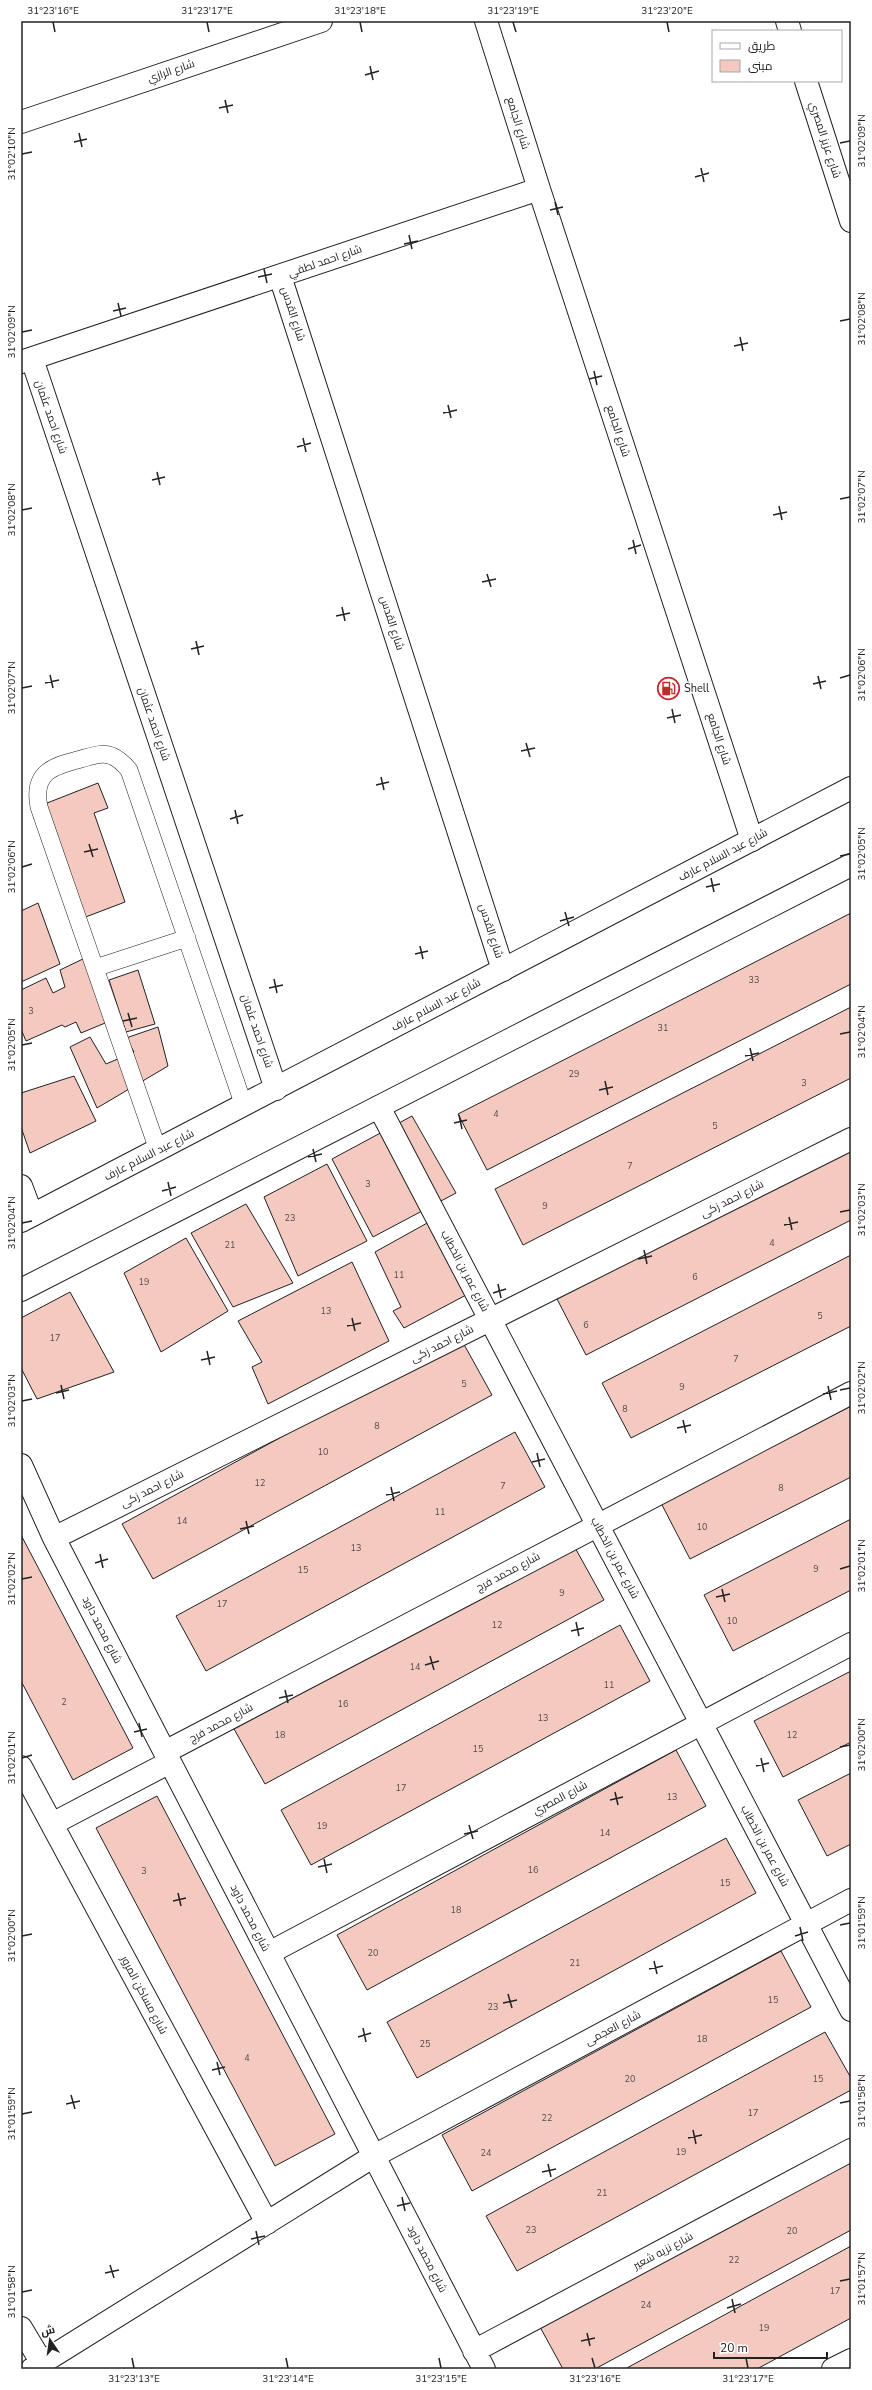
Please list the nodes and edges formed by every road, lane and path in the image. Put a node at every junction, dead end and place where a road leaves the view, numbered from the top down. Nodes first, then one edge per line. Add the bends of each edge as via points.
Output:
1 (321, 21) edge
2 (486, 21) edge
3 (806, 82) edge
4 (21, 122) edge
5 (539, 189) junction
6 (851, 221) edge
7 (280, 276) junction
8 (26, 361) edge
9 (851, 788) edge
10 (752, 840) junction
11 (851, 865) edge
12 (187, 938) junction
13 (95, 968) junction
14 (504, 970) junction
15 (276, 1089) junction
16 (244, 1106) junction
17 (379, 1107) junction
18 (851, 1139) edge
19 (158, 1150) junction
20 (21, 1186) edge
21 (26, 1218) edge
22 (21, 1290) edge
23 (490, 1320) junction
24 (851, 1393) edge
25 (21, 1465) edge
26 (598, 1525) junction
27 (54, 1538) junction
28 (851, 1644) edge
29 (701, 1723) junction
30 (167, 1757) junction
31 (21, 1767) edge
32 (52, 1824) junction
33 (851, 1900) edge
34 (806, 1924) junction
35 (269, 1953) junction
36 (851, 2010) edge
37 (851, 2150) edge
38 (374, 2156) junction
39 (267, 2223) junction
40 (21, 2328) edge
41 (479, 2360) edge
42 (851, 2360) edge
43 (37, 2366) edge
44 (833, 2369) edge

1 - 4 street, شارع الرازي
2 - 5 street, شارع الجامع
3 - 6 street, شارع عزيز المصري
5 - 7 street, شارع احمد لطفي
5 - 10 street, شارع الجامع
7 - 8 street, شارع احمد لطفي
7 - 14 street, شارع القدس
8 - 15 street, شارع احمد عثمان
9 - 10 street, شارع عبد السلام عارف
10 - 14 street, شارع عبد السلام عارف
11 - 17 street
12 - 13 lane
12 - 13 lane via 129,770 112,756 101,754 57,765 46,772 39,782 38,801
12 - 16 lane
13 - 19 lane
14 - 15 street, شارع عبد السلام عارف
15 - 16 street, شارع عبد السلام عارف
16 - 19 street, شارع عبد السلام عارف
17 - 22 street
17 - 23 street, شارع عمر بن الخطاب
18 - 23 street, شارع احمد زكى
19 - 21 street, شارع عبد السلام عارف
20 - 21 street
23 - 26 street, شارع عمر بن الخطاب
23 - 27 street, شارع احمد زكى
24 - 26 street, شارع محمد فرج
25 - 27 street, شارع محمد داود
26 - 29 street, شارع عمر بن الخطاب
26 - 30 street, شارع محمد فرج
27 - 30 street, شارع محمد داود
28 - 29 street, شارع المصري
29 - 34 street, شارع عمر بن الخطاب
29 - 35 street, شارع المصري
30 - 32 street, شارع محمد فرج
30 - 35 street, شارع محمد داود
31 - 32 street, شارع مساكن المرور
32 - 39 street, شارع مساكن المرور
33 - 34 street, شارع العجمى
34 - 36 street, شارع عمر بن الخطاب
34 - 38 street, شارع العجمى
35 - 38 street, شارع محمد داود
37 - 41 street, شارع نزيه شعير
38 - 39 street, شارع العجمى
38 - 41 street, شارع محمد داود
39 - 43 street, شارع العجمى
40 - 43 street
42 - 44 street

